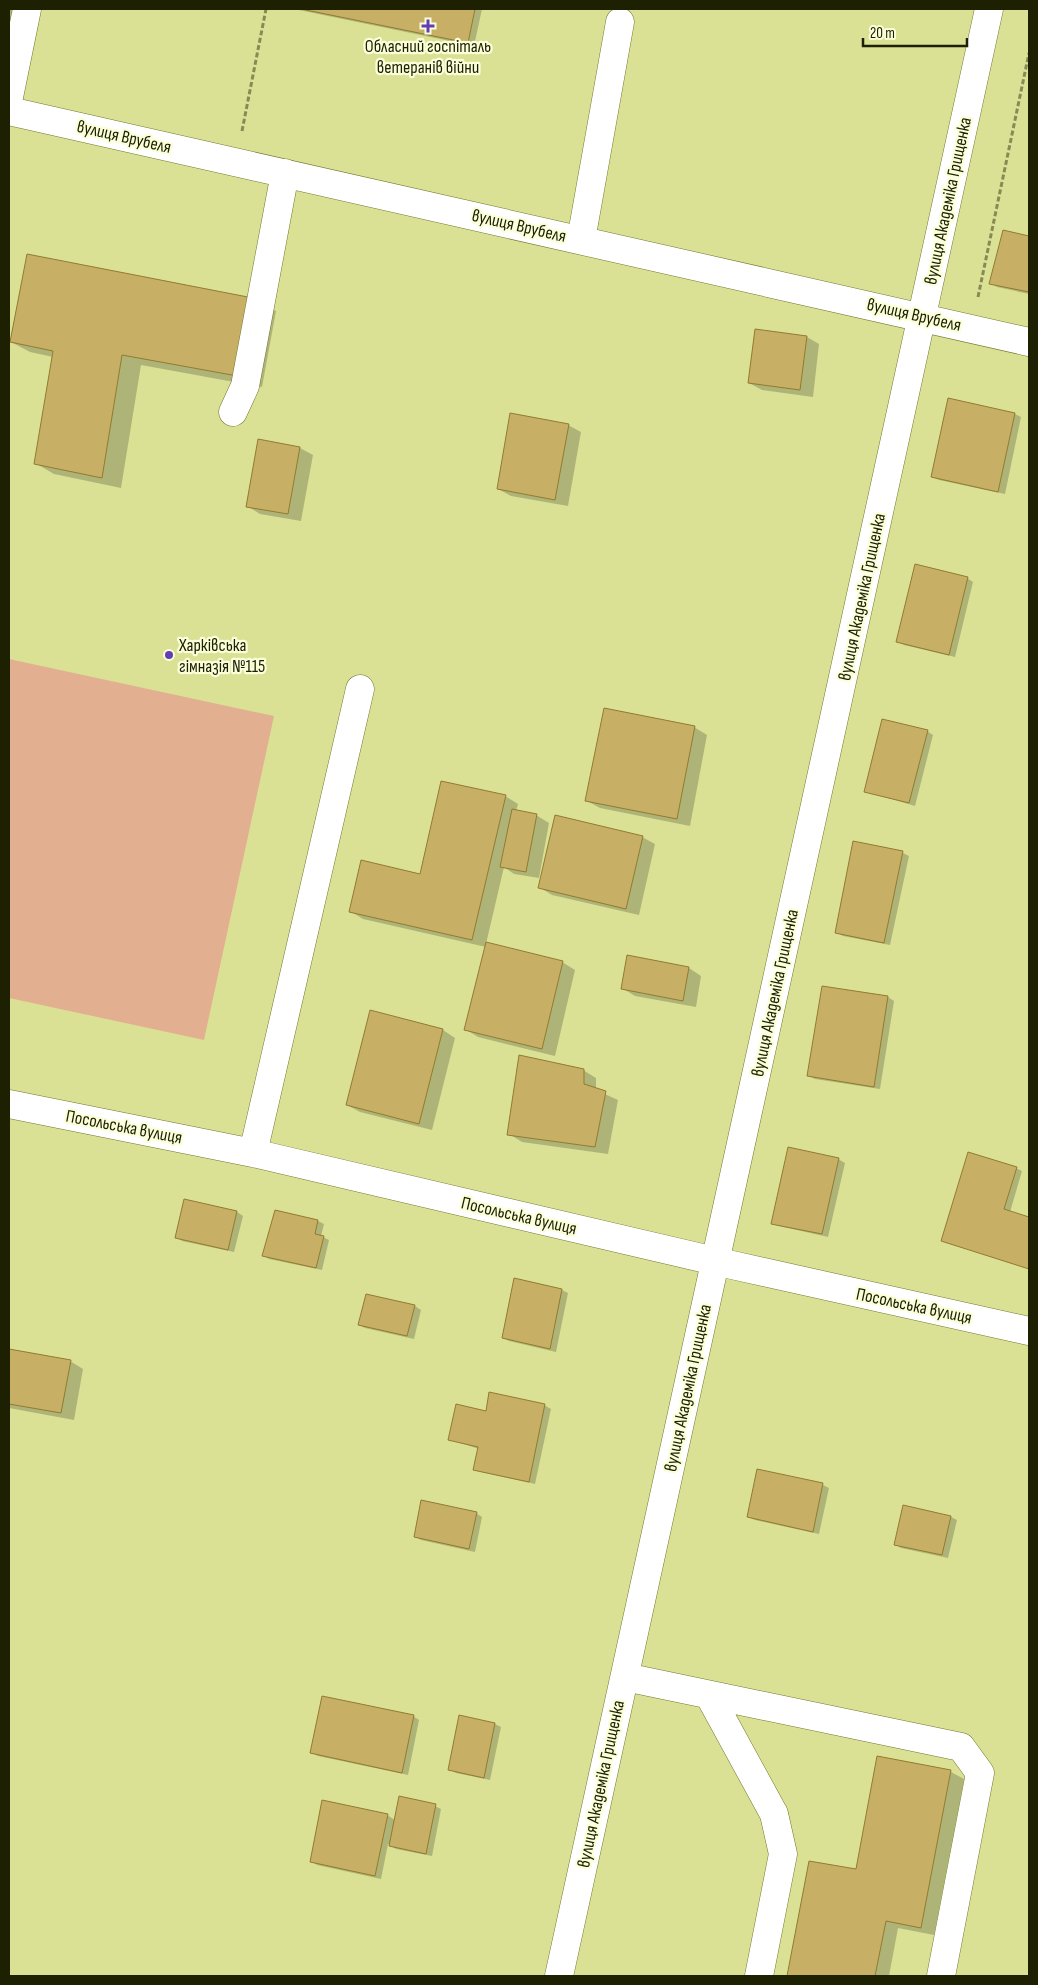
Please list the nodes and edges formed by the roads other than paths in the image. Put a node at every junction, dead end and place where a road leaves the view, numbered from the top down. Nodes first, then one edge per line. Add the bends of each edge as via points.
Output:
1 (27, 9) edge
2 (990, 9) edge
3 (620, 22) dead end
4 (9, 97) edge
5 (9, 111) edge
6 (285, 173) junction
7 (581, 240) junction
8 (923, 317) junction
9 (1029, 342) edge
10 (234, 412) dead end
11 (360, 689) dead end
12 (9, 1104) edge
13 (253, 1153) junction
14 (716, 1262) junction
15 (1029, 1331) edge
16 (625, 1678) junction
17 (709, 1695) junction
18 (559, 1976) edge
19 (758, 1976) edge
20 (941, 1976) edge

1 - 4 street
2 - 8 street, вулиця Академіка Грищенка
3 - 7 street
5 - 6 street, вулиця Врубеля
6 - 7 street, вулиця Врубеля
6 - 10 street via 245,386
7 - 8 street, вулиця Врубеля
8 - 9 street, вулиця Врубеля
8 - 14 street, вулиця Академіка Грищенка
11 - 13 street
12 - 13 street, Посольська вулиця
13 - 14 street, Посольська вулиця
14 - 15 street, Посольська вулиця
14 - 16 street, вулиця Академіка Грищенка
16 - 17 street
16 - 18 street, вулиця Академіка Грищенка
17 - 19 street via 774,1814 783,1854
17 - 20 street via 961,1747 980,1773

